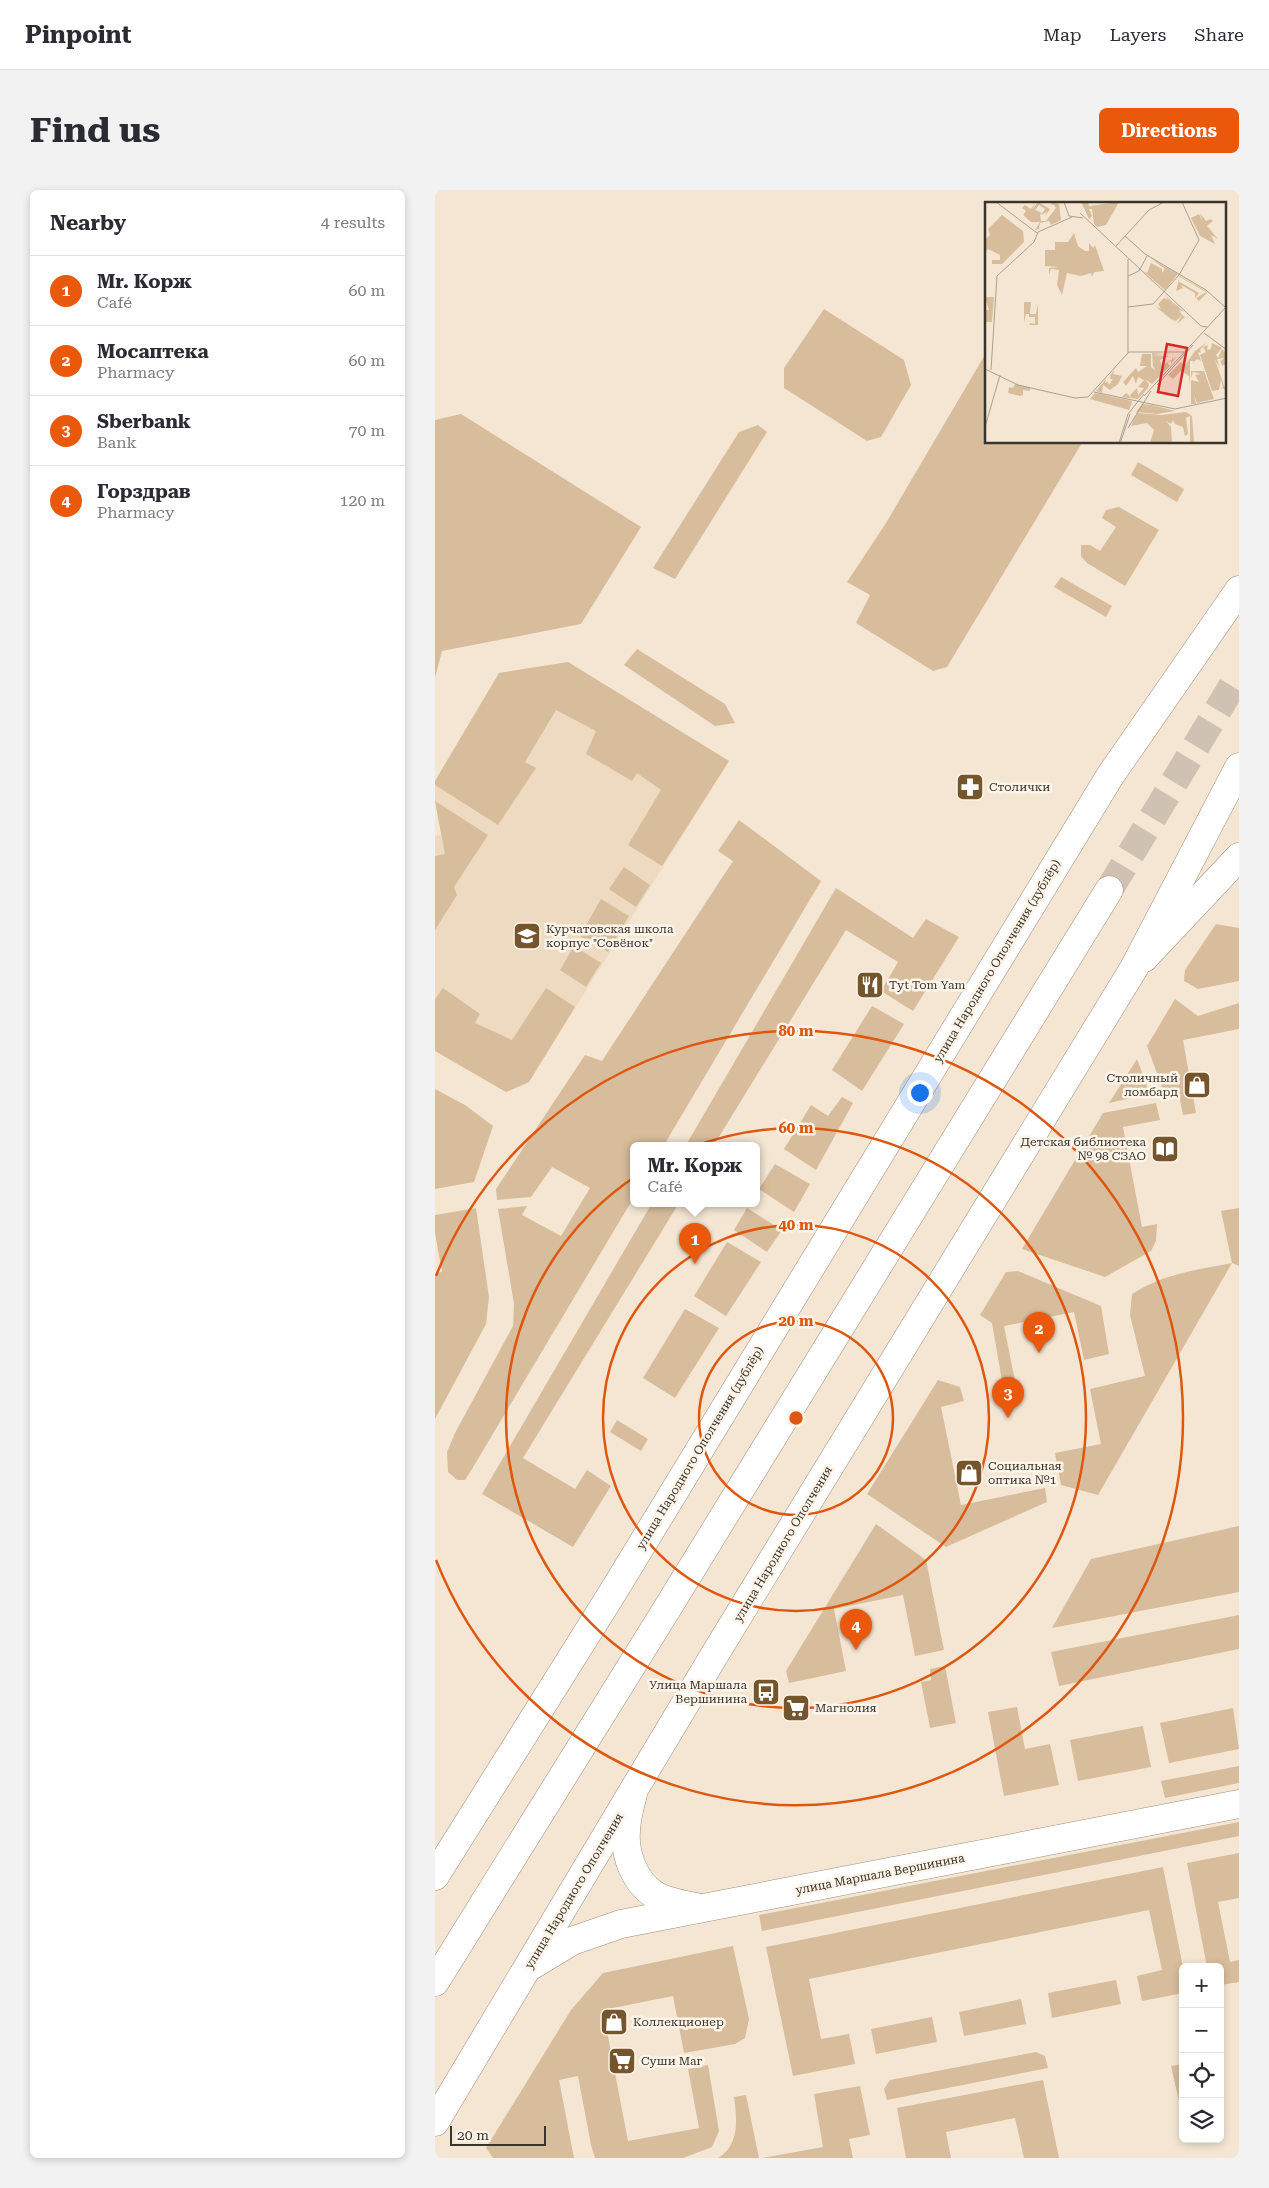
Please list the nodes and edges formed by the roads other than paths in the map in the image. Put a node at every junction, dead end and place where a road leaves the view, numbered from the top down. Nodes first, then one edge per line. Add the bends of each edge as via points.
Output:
1 (1239, 590) edge
2 (1239, 767) edge
3 (1239, 857) edge
4 (1109, 890) tunnel mouth
5 (1134, 968) junction
6 (633, 1794) junction
7 (1239, 1804) edge
8 (435, 1876) edge
9 (704, 1909) junction
10 (529, 1967) junction
11 (435, 1982) edge
12 (435, 2122) edge

1 - 8 main road, улица Народного Ополчения (дублёр) via 1105,784 613,1592
2 - 5 main road
3 - 5 main road
4 - 11 main road
5 - 6 main road, улица Народного Ополчения via 725,1637
6 - 9 main road via 625,1832 629,1857 638,1879 655,1895
6 - 10 main road, улица Народного Ополчения
7 - 9 main road, улица Маршала Вершинина
9 - 10 main road, улица Маршала Вершинина via 621,1924 572,1941
10 - 12 main road, улица Народного Ополчения

